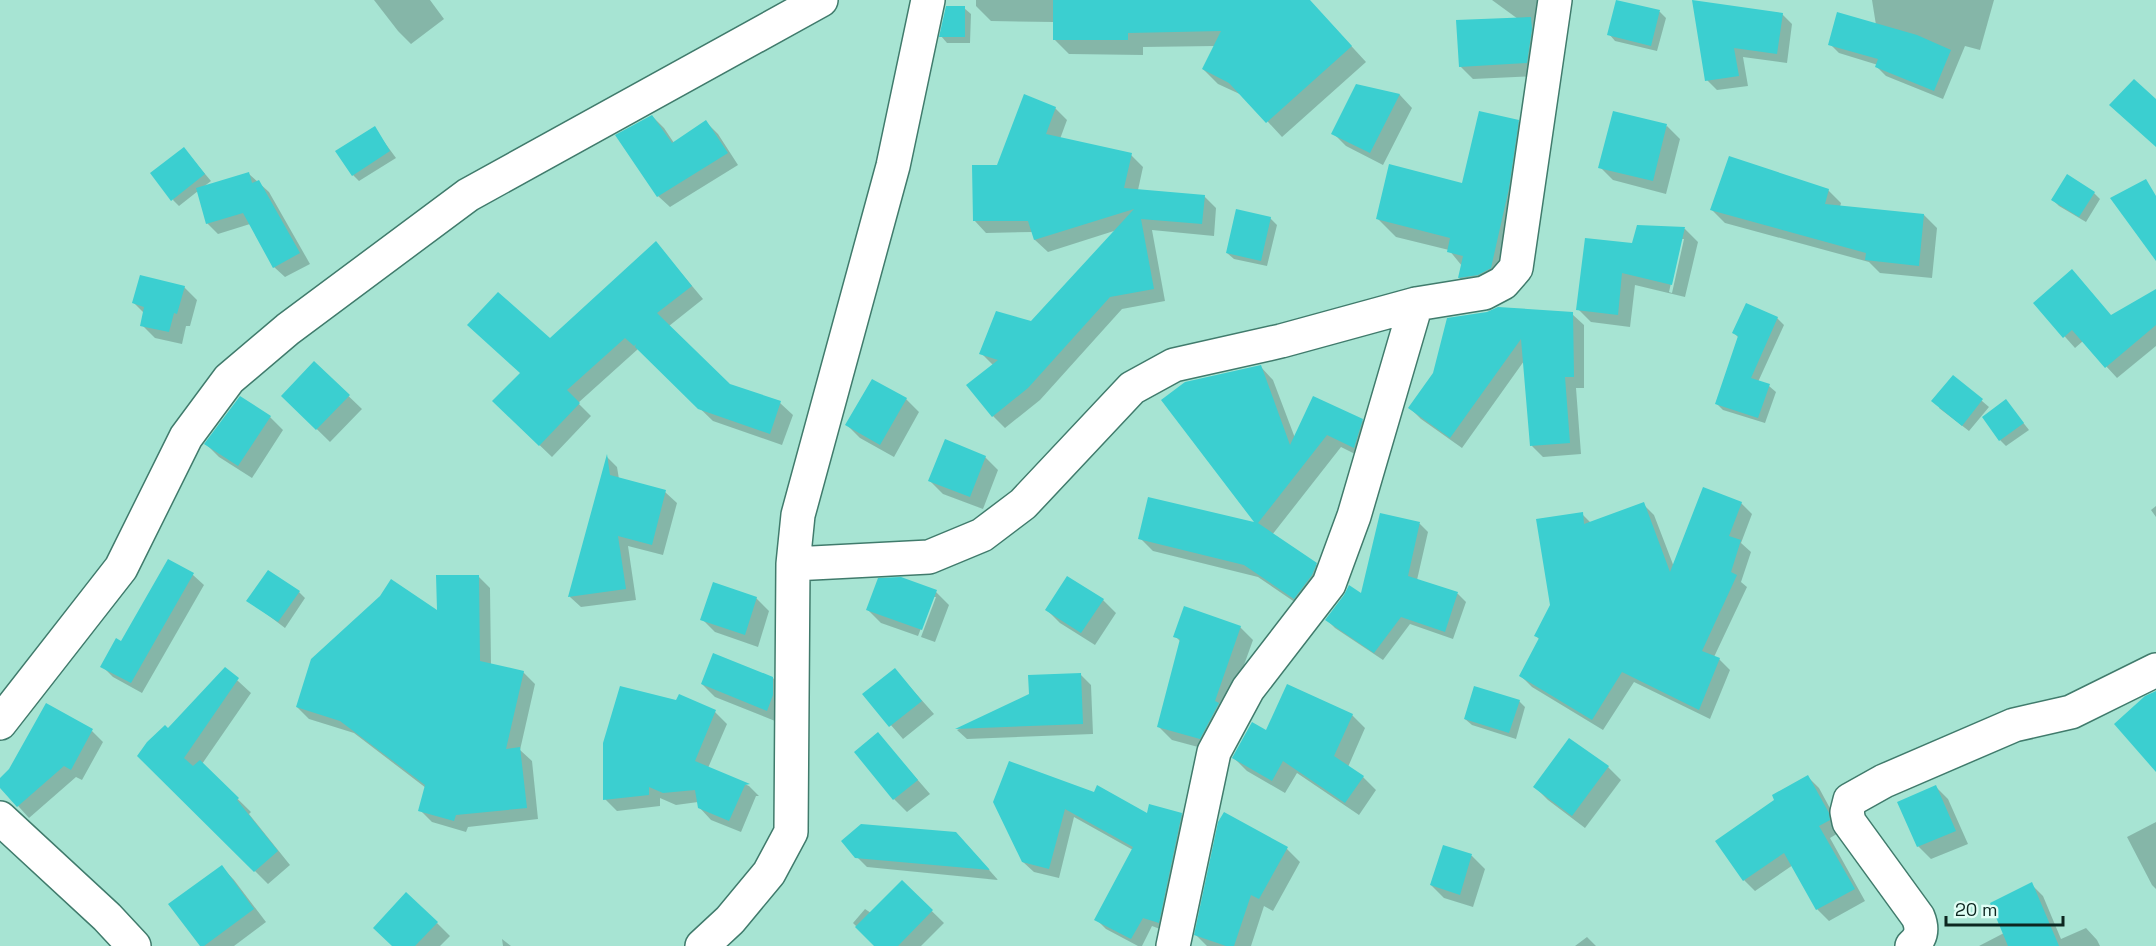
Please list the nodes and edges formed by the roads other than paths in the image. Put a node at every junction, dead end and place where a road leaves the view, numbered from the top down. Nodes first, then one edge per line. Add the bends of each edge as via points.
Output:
1 (821, 0) edge
2 (928, 0) edge
3 (1555, 0) edge
4 (1416, 304) junction
5 (793, 564) junction
6 (2156, 670) edge
7 (0, 723) edge
8 (0, 818) edge
9 (134, 946) edge
10 (702, 946) edge
11 (1173, 946) edge
12 (1912, 946) edge

1 - 7 street via 468,195 288,329 229,379 186,438 121,568
2 - 5 street via 893,166 798,515
3 - 4 street via 1516,268 1503,284 1484,293
4 - 5 street via 1174,365 1132,388 1023,504 971,540 929,557
4 - 11 street via 1354,516 1329,584 1248,689 1214,752
5 - 10 street via 791,832 769,873 730,920
6 - 12 street via 2071,712 2014,725 1850,800 1849,822 1918,917 1922,927 1919,940
8 - 9 street

